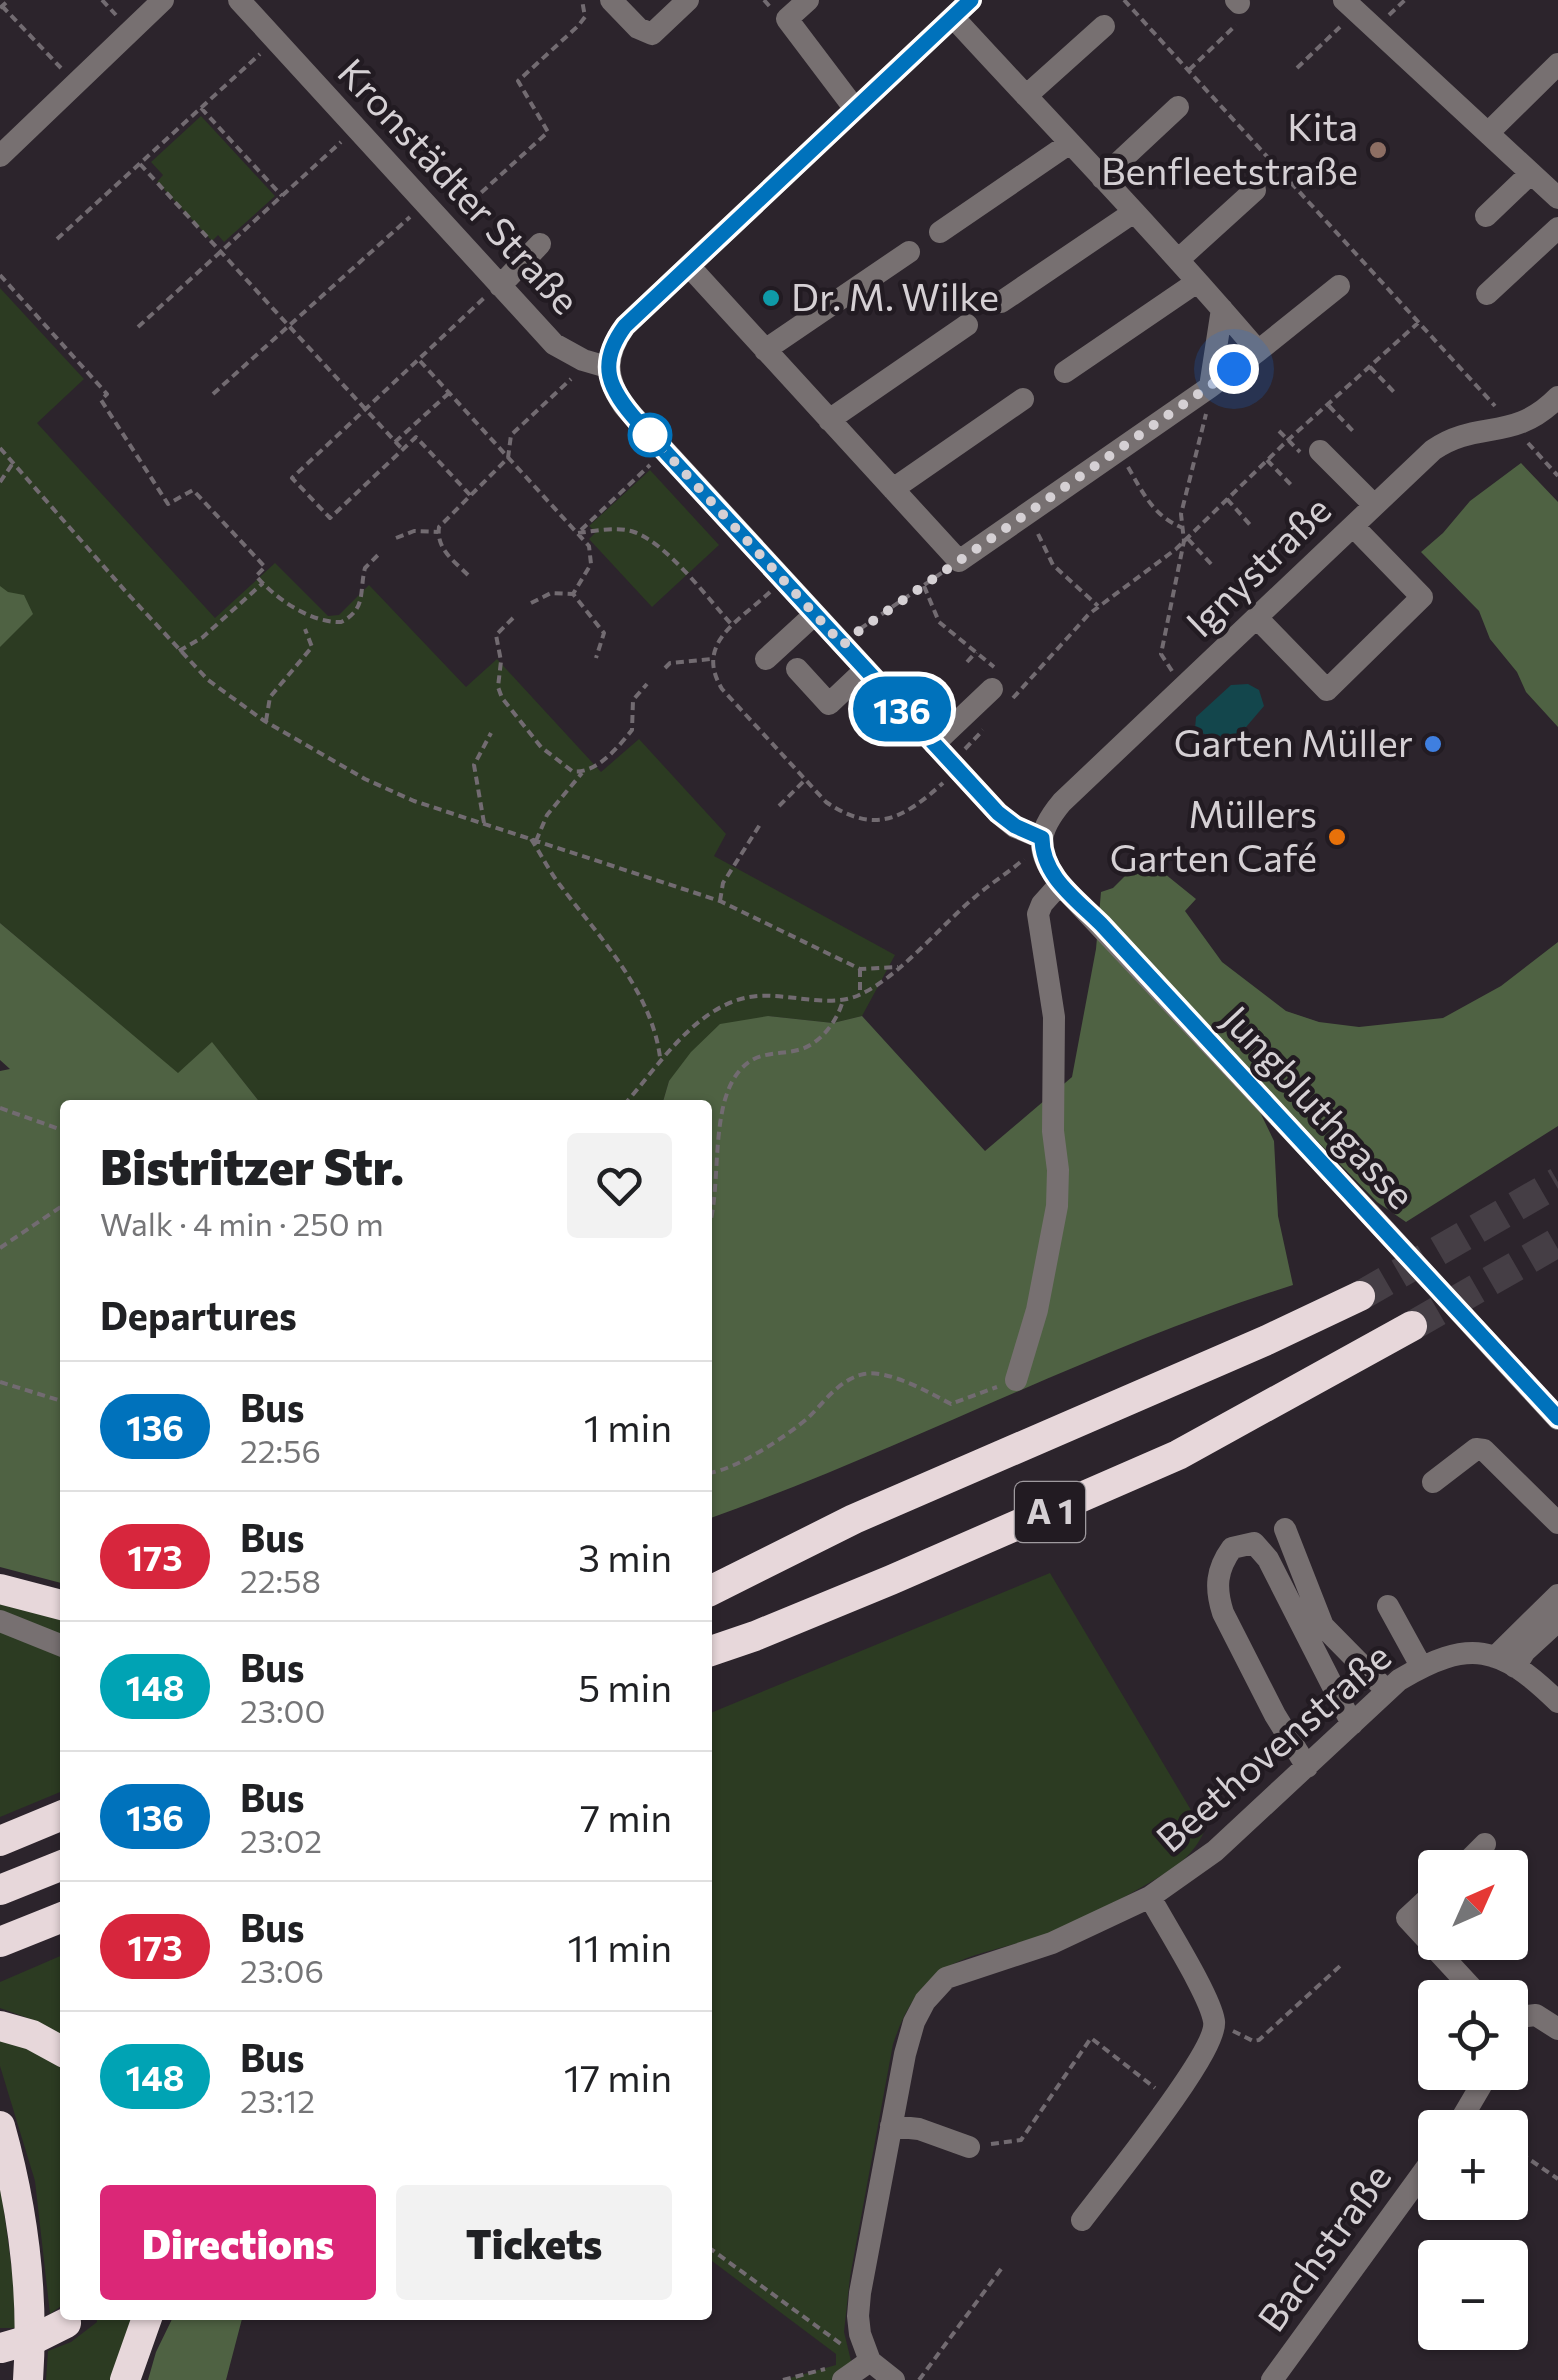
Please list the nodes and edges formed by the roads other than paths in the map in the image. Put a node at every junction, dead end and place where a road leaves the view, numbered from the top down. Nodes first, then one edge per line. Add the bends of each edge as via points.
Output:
1 (163, 0) edge
2 (238, 0) edge
3 (611, 0) edge
4 (688, 0) edge
5 (808, 0) edge
6 (971, 0) edge
7 (1350, 4) edge
8 (954, 17) junction
9 (1104, 26) dead end
10 (1558, 64) edge
11 (1026, 96) junction
12 (1178, 107) dead end
13 (855, 109) junction
14 (1488, 134) junction
15 (1070, 143) junction
16 (0, 156) edge
17 (1531, 172) junction
18 (1102, 178) junction
19 (1255, 190) dead end
20 (1558, 198) edge
21 (1134, 212) junction
22 (1486, 216) dead end
23 (1558, 228) edge
24 (940, 232) dead end
25 (540, 244) dead end
26 (908, 252) dead end
27 (1178, 260) junction
28 (689, 266) junction
29 (1198, 282) junction
30 (499, 285) junction
31 (1339, 286) dead end
32 (1487, 294) dead end
33 (1002, 302) dead end
34 (1222, 309) junction
35 (966, 326) dead end
36 (764, 350) junction
37 (1258, 351) junction
38 (598, 364) junction
39 (1065, 372) dead end
40 (1207, 389) junction
41 (1558, 397) edge
42 (1023, 399) dead end
43 (828, 420) junction
44 (1320, 450) dead end
45 (893, 490) junction
46 (1374, 506) junction
47 (1353, 526) junction
48 (815, 614) junction
49 (1257, 618) junction
50 (766, 659) dead end
51 (797, 669) dead end
52 (866, 670) junction
53 (1003, 689) road end
54 (934, 744) junction
55 (1042, 845) junction
56 (1060, 884) junction
57 (1360, 1296) tunnel mouth
58 (1412, 1326) tunnel mouth
59 (1016, 1380) road end
60 (1558, 1418) edge
61 (1433, 1482) dead end
62 (854, 1519) junction
63 (1558, 1523) edge
64 (1284, 1529) dead end
65 (712, 1568) edge
66 (0, 1588) edge
67 (712, 1590) edge
68 (1558, 1595) edge
69 (60, 1605) edge
70 (1388, 1606) dead end
71 (0, 1621) edge
72 (1558, 1621) edge
73 (755, 1636) junction
74 (60, 1645) edge
75 (712, 1651) edge
76 (1505, 1662) junction
77 (712, 1665) edge
78 (1421, 1666) junction
79 (1387, 1691) junction
80 (1558, 1702) edge
81 (1352, 1724) junction
82 (1307, 1767) junction
83 (60, 1816) edge
84 (0, 1841) edge
85 (1486, 1844) dead end
86 (1480, 1850) edge
87 (60, 1866) edge
88 (0, 1890) edge
89 (1150, 1897) junction
90 (1418, 1908) edge
91 (60, 1918) edge
92 (1418, 1930) edge
93 (8, 1942) edge
94 (1445, 1960) edge
95 (1464, 1980) edge
96 (1528, 2016) edge
97 (0, 2026) edge
98 (1558, 2029) edge
99 (60, 2051) edge
100 (0, 2126) edge
101 (891, 2126) junction
102 (969, 2148) road end
103 (1418, 2179) edge
104 (1082, 2220) dead end
105 (69, 2320) edge
106 (146, 2320) edge
107 (0, 2348) edge
108 (867, 2355) junction
109 (28, 2380) edge
110 (125, 2380) edge
111 (843, 2380) edge
112 (894, 2380) edge
113 (1272, 2380) edge

1 - 16 street
2 - 30 street, Kronstädter Straße
3 - 4 street via 652,34
5 - 13 street via 787,19
6 - 8 street
7 - 14 street
8 - 11 street
8 - 13 street
9 - 11 street
10 - 14 street
11 - 15 street
12 - 18 street
13 - 28 street
14 - 17 street
15 - 18 street
15 - 24 street
17 - 20 street
17 - 22 street
18 - 21 street
19 - 27 street
21 - 27 street
21 - 33 street
23 - 32 street
25 - 30 street
26 - 36 street
27 - 29 street
28 - 36 street
28 - 38 street via 625,326
29 - 34 street
29 - 39 street
30 - 38 street, Kronstädter Straße via 554,344
31 - 37 street
34 - 37 street
34 - 40 street
35 - 43 street
36 - 43 street
37 - 40 street
38 - 48 street via 664,451
40 - 45 street via 959,561
41 - 46 street, Ignystraße via 1526,422 1447,440
42 - 45 street
43 - 45 street
44 - 46 street
46 - 47 street, Ignystraße
47 - 49 street, Ignystraße
47 - 49 street via 1422,596 1327,690
48 - 50 street
48 - 52 street
49 - 55 street, Ignystraße via 1062,802 1044,826
51 - 52 street via 829,704
52 - 54 street
53 - 54 street
54 - 55 street via 998,813
55 - 56 street, Jungbluthgasse
56 - 59 street via 1038,914 1054,1017 1057,1206
56 - 60 street, Jungbluthgasse, bridge
57 - 62 highway, A 1
58 - 73 highway, A 1 via 1178,1455
61 - 63 street via 1476,1449 1484,1450
62 - 65 highway
62 - 67 highway, A 1
64 - 79 street via 1324,1626
66 - 69 highway
68 - 76 street
70 - 78 street
71 - 74 street
72 - 76 street
73 - 75 highway, A 1
73 - 77 highway
76 - 78 street, Beethovenstraße via 1464,1651
76 - 80 street
78 - 79 street, Beethovenstraße
79 - 81 street, Beethovenstraße
81 - 82 street, Beethovenstraße
81 - 82 street via 1268,1559 1254,1543 1232,1548 1222,1561 1217,1596
82 - 89 street, Beethovenstraße via 1216,1851
83 - 84 highway
85 - 86 street
87 - 88 highway
89 - 101 street, Beethovenstraße via 1052,1943 963,1970 934,1988 914,2022
89 - 104 street via 1215,2023 1210,2044
90 - 92 street via 1407,1918
91 - 93 highway
94 - 95 street
96 - 98 street
97 - 99 highway
100 - 109 highway via 26,2264
101 - 102 street
101 - 108 street, Beethovenstraße via 860,2293
103 - 113 street, Bachstraße
105 - 107 highway, bridge
106 - 110 highway
108 - 111 street
108 - 112 street

